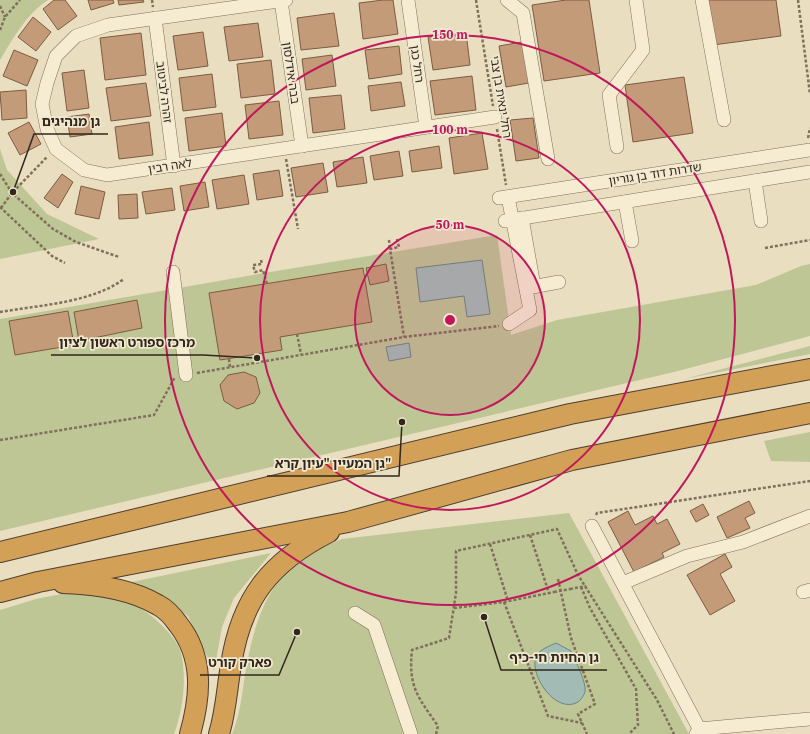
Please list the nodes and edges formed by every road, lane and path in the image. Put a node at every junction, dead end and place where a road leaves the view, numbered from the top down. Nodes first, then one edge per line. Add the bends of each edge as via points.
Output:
1 (20, 0) edge
2 (283, 0) edge
3 (408, 0) edge
4 (476, 0) edge
5 (507, 0) edge
6 (636, 0) edge
7 (702, 0) edge
8 (798, 0) edge
9 (0, 6) edge
10 (4, 18) junction
11 (155, 18) junction
12 (0, 30) edge
13 (810, 94) edge
14 (495, 117) junction
15 (724, 120) dead end
16 (426, 127) junction
17 (302, 146) junction
18 (617, 147) dead end
19 (56, 148) junction
20 (284, 149) junction
21 (810, 150) edge
22 (548, 159) dead end
23 (174, 166) junction
24 (810, 172) edge
25 (0, 174) edge
26 (755, 181) junction
27 (12, 193) junction
28 (503, 197) junction
29 (624, 202) junction
30 (0, 208) edge
31 (513, 220) junction
32 (761, 221) dead end
33 (298, 229) dead end
34 (397, 239) dead end
35 (389, 240) dead end
36 (810, 240) edge
37 (632, 241) dead end
38 (765, 248) dead end
39 (390, 249) junction
40 (119, 257) dead end
41 (65, 263) dead end
42 (263, 270) junction
43 (172, 272) dead end
44 (124, 279) dead end
45 (559, 282) dead end
46 (267, 284) dead end
47 (530, 287) junction
48 (0, 312) edge
49 (509, 324) joint
50 (297, 334) dead end
51 (404, 337) junction
52 (301, 354) junction
53 (229, 359) dead end
54 (230, 367) junction
55 (810, 368) edge
56 (186, 375) junction
57 (810, 413) edge
58 (0, 440) edge
59 (810, 481) edge
60 (810, 516) edge
61 (348, 522) junction
62 (592, 526) joint
63 (530, 535) junction
64 (490, 544) junction
65 (0, 552) edge
66 (558, 579) dead end
67 (38, 582) junction
68 (623, 583) junction
69 (586, 586) junction
70 (581, 587) junction
71 (0, 592) edge
72 (549, 593) junction
73 (508, 601) junction
74 (504, 602) junction
75 (454, 608) junction
76 (355, 613) dead end
77 (810, 718) edge
78 (582, 723) junction
79 (699, 732) edge
80 (190, 734) edge
81 (219, 734) edge
82 (411, 734) edge
83 (436, 734) edge
84 (587, 734) edge
85 (629, 734) edge
86 (674, 734) edge

1 - 10 path
2 - 11 street, לאה רבין
2 - 17 street, בבה אידלסון
3 - 16 street, רחל כגן
4 - 14 path, רחל ינאית בן צבי
5 - 22 street via 524,13
6 - 18 street via 643,50 609,95
7 - 15 street
8 - 13 path
9 - 10 path
10 - 12 path
11 - 19 street, לאה רבין via 108,25 76,36 56,56 42,104 47,129
11 - 23 street, זהרה לביטוב
14 - 16 street, לאה רבין
14 - 28 path, רחל ינאית בן צבי
16 - 17 street, לאה רבין
17 - 20 street, לאה רבין
19 - 23 street, לאה רבין via 84,170 107,175
19 - 27 path
20 - 23 street, לאה רבין
20 - 33 path
21 - 28 street, שדרות דוד בן גוריון
24 - 26 street, שדרות דוד בן גוריון
25 - 27 path
26 - 29 street, שדרות דוד בן גוריון
26 - 32 street
27 - 30 path
27 - 40 path via 53,229 76,242
28 - 31 street
29 - 31 street, שדרות דוד בן גוריון
29 - 37 street
30 - 41 path via 52,256
31 - 47 street
34 - 39 path via 399,247
35 - 39 path
36 - 38 path
39 - 51 path
42 - 42 path via 255,272 253,265 261,262
42 - 46 path
43 - 56 street
44 - 48 path via 111,289 85,297
45 - 47 street
47 - 49 street via 530,310
49 - 51 path
50 - 52 path
51 - 52 path
52 - 54 path
53 - 54 path
54 - 56 path
55 - 65 highway via 570,414
56 - 58 path via 175,377 154,415
57 - 61 highway via 572,460
59 - 62 path via 597,513
60 - 68 street via 743,542 686,556
61 - 67 highway
61 - 81 highway via 287,557 271,571 255,594 236,639
62 - 68 street
63 - 64 path
63 - 69 path via 557,529
63 - 72 path
64 - 73 path
64 - 75 path via 456,551
66 - 78 path via 571,638 595,704 578,714
67 - 71 highway
67 - 80 highway via 104,588 140,596 159,605 173,617 192,647 198,666 199,691
68 - 79 street
69 - 70 path
69 - 86 path via 657,700
70 - 72 path, bridge
70 - 85 path via 590,608 636,689 638,725
72 - 73 path
73 - 74 path
74 - 75 path
74 - 78 path via 548,716
75 - 83 path via 449,638 412,650 410,666 415,692 438,726
76 - 82 street via 374,625
77 - 79 street
78 - 84 path

